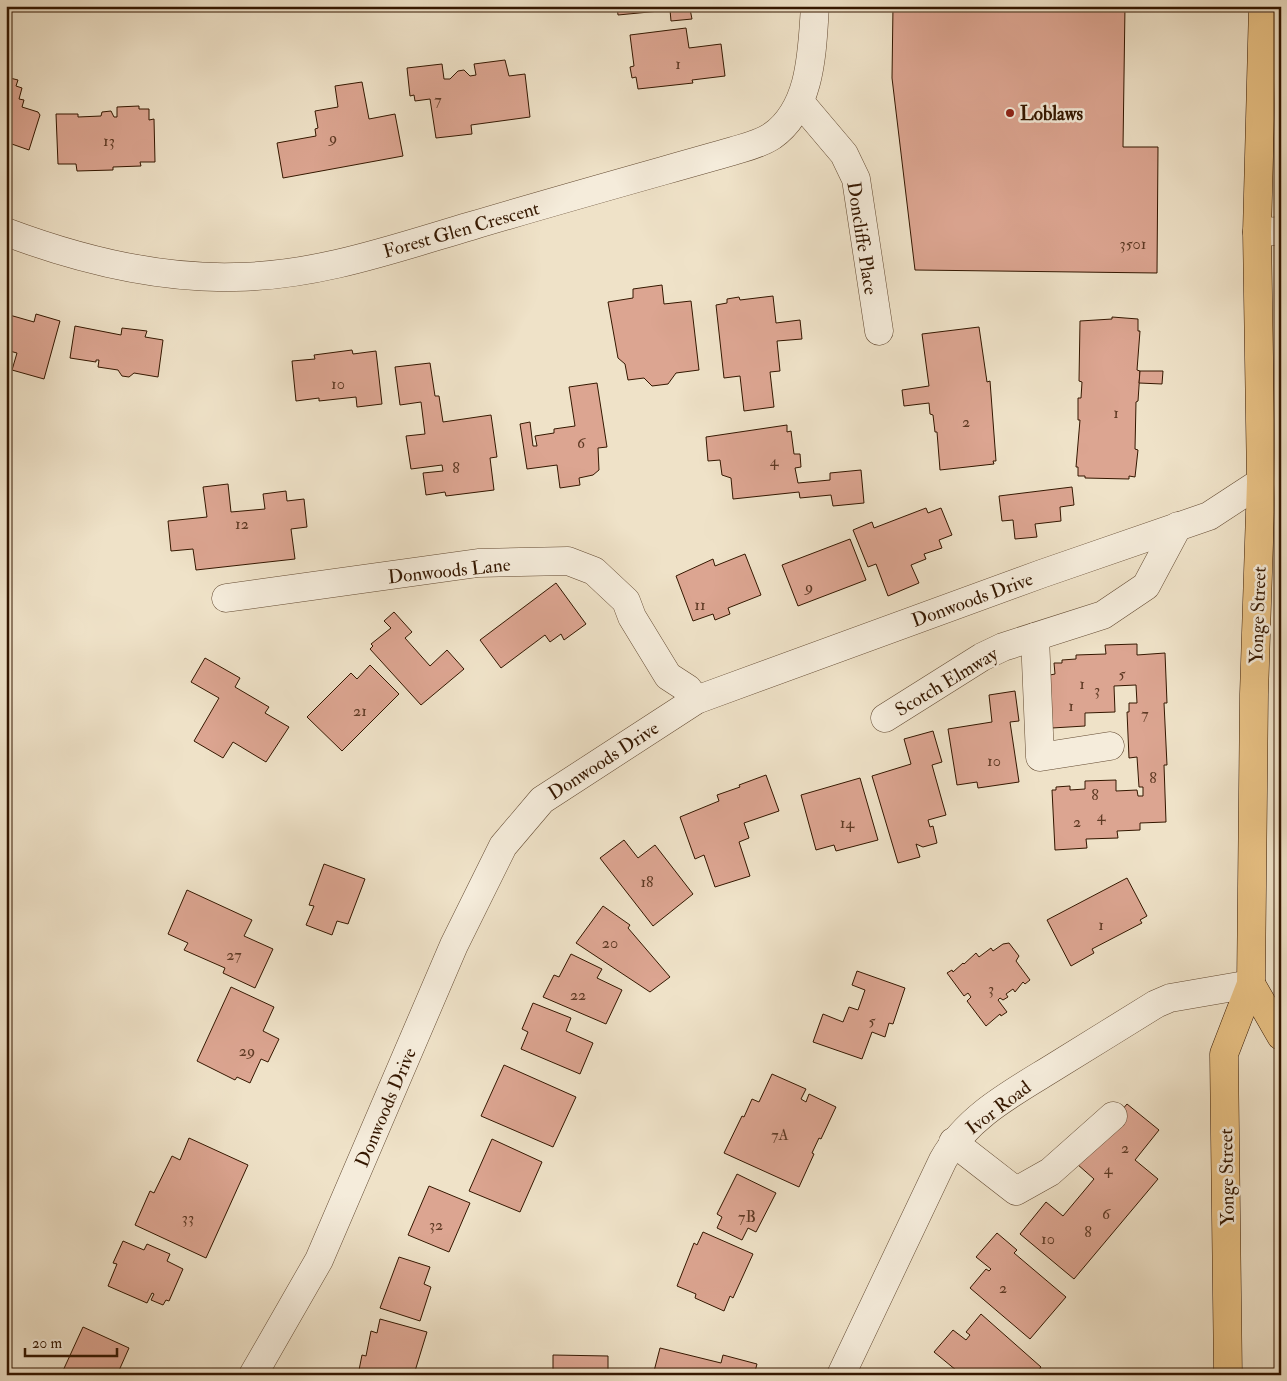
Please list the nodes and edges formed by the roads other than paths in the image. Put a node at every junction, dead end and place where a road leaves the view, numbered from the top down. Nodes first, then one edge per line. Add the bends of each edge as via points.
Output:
1 (815, 6) edge
2 (1263, 6) edge
3 (800, 102) junction
4 (6, 232) edge
5 (1269, 232) edge
6 (879, 331) dead end
7 (1261, 482) junction
8 (1178, 526) junction
9 (226, 598) dead end
10 (1035, 637) junction
11 (696, 700) junction
12 (885, 718) dead end
13 (1110, 746) dead end
14 (1251, 984) junction
15 (1281, 1036) edge
16 (1113, 1116) dead end
17 (954, 1142) junction
18 (253, 1375) edge
19 (841, 1375) edge
20 (1228, 1375) edge

1 - 3 street, Forest Glen Crescent via 808,74
2 - 5 main road, Yonge Street
3 - 4 street, Forest Glen Crescent via 783,126 754,145 391,250 303,272 234,278 153,272 100,261
3 - 6 street, Doncliffe Place via 844,154 856,179
5 - 7 main road, Yonge Street
7 - 8 street, Donwoods Drive via 1209,516
7 - 14 main road, Yonge Street via 1254,694
8 - 10 street, Scotch Elmway via 1146,586 1103,615
8 - 11 street, Donwoods Drive
9 - 11 street, Donwoods Lane via 478,563 568,562 594,571 626,601 632,617 668,676 688,689
10 - 12 street, Scotch Elmway via 982,657
10 - 13 street via 1040,757
11 - 18 street, Donwoods Drive via 542,800 503,846 454,945 319,1260
14 - 15 main road
14 - 17 street, Ivor Road via 1170,998 1156,1004 1010,1095 975,1120
14 - 20 main road, Yonge Street via 1224,1054
16 - 17 street via 1050,1172 1016,1191
17 - 19 street, Ivor Road

